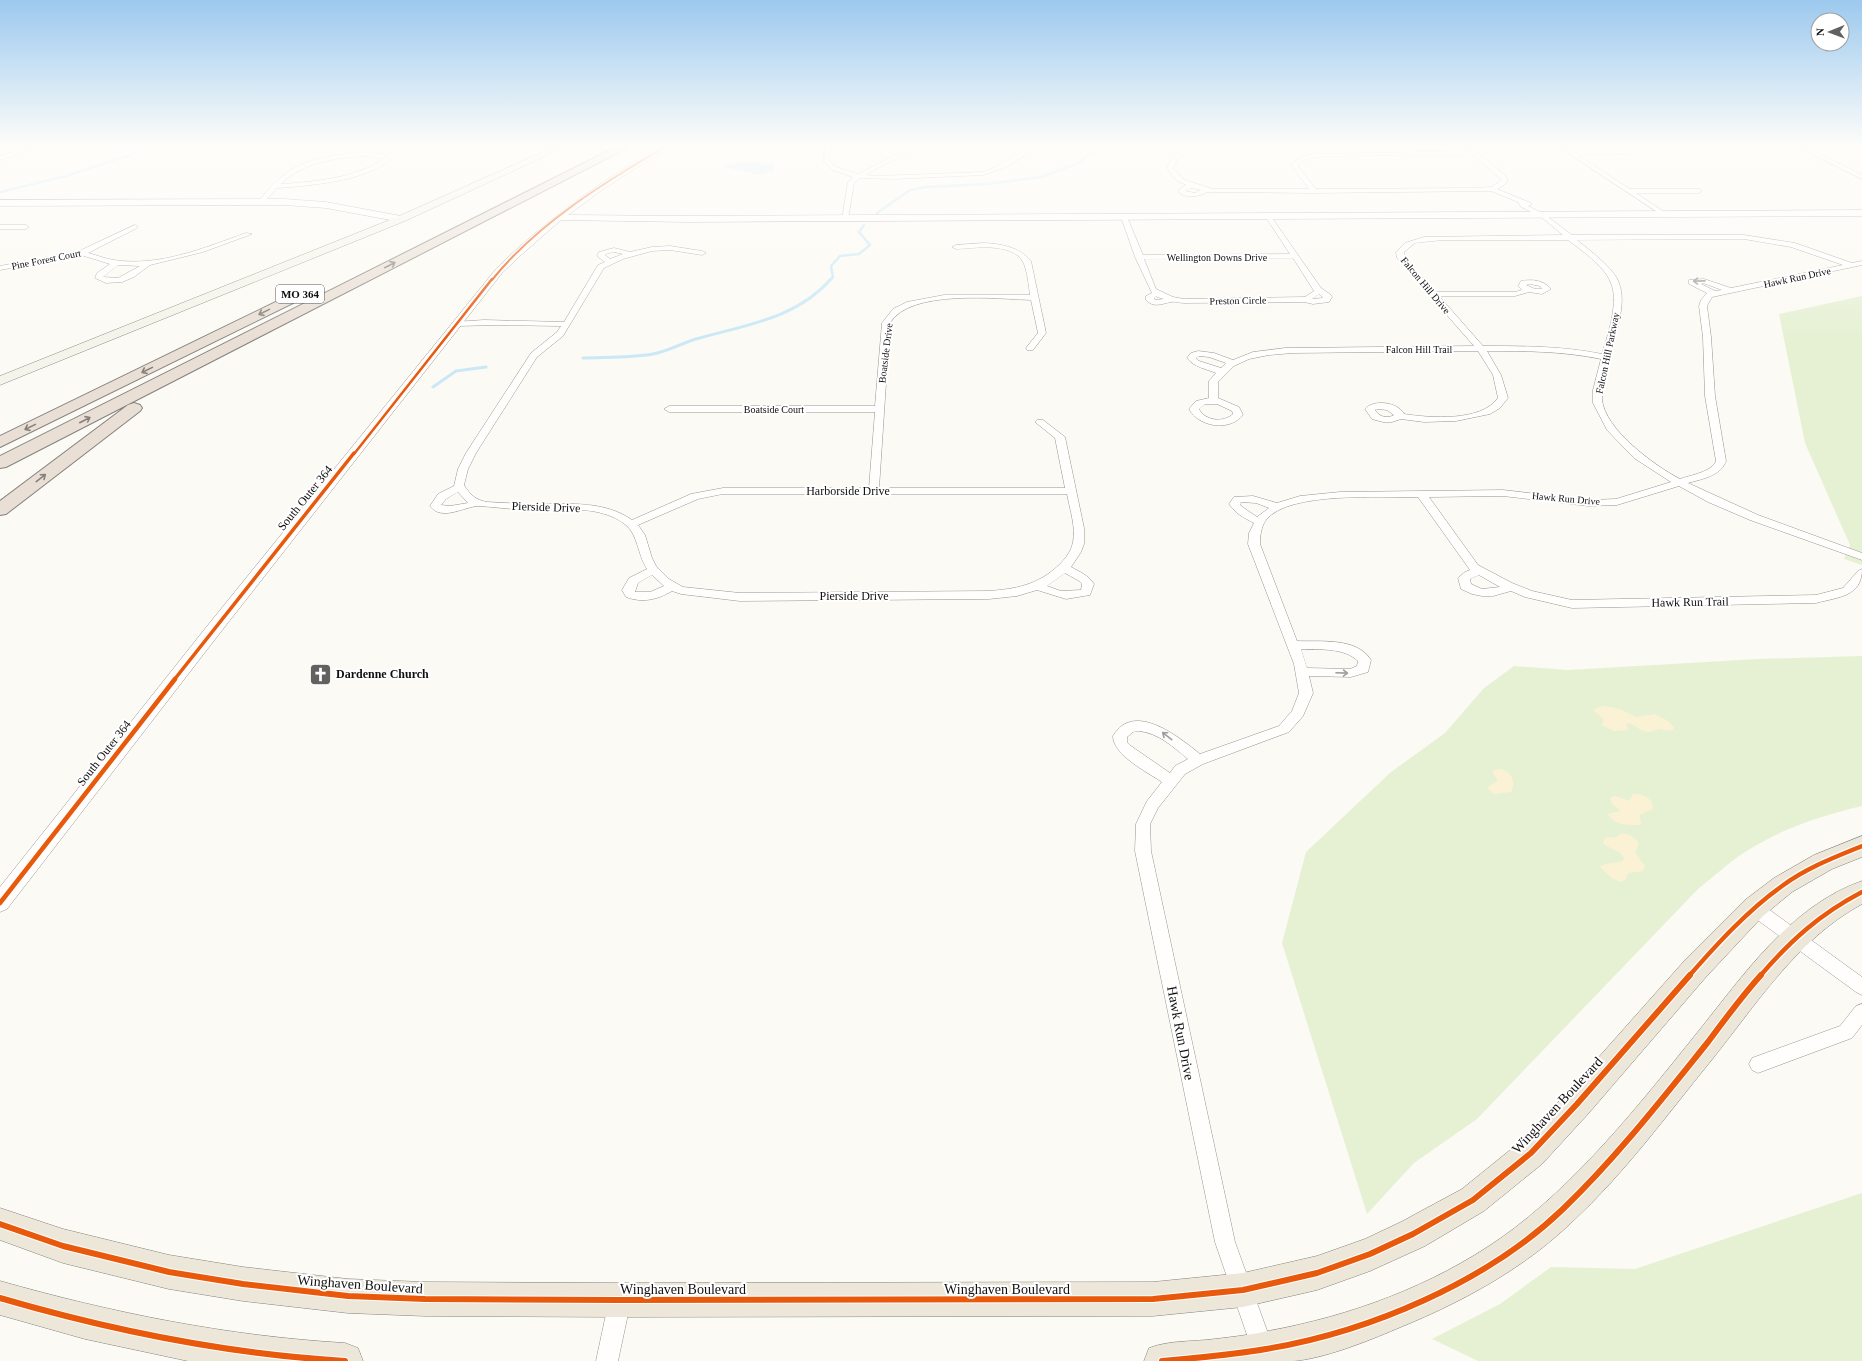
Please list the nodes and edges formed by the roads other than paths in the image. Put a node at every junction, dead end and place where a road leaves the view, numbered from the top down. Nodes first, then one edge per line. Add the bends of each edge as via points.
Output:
1 (356, 211) edge
2 (420, 211) edge
3 (471, 211) edge
4 (499, 211) edge
5 (569, 211) edge
6 (845, 211) edge
7 (1531, 211) edge
8 (1659, 211) edge
9 (1862, 213) edge
10 (1540, 214) junction
11 (1664, 214) junction
12 (1268, 216) junction
13 (560, 217) junction
14 (1124, 217) junction
15 (401, 219) junction
16 (844, 219) junction
17 (442, 225) dead end
18 (0, 227) edge
19 (26, 227) dead end
20 (135, 227) dead end
21 (248, 234) dead end
22 (1568, 238) junction
23 (956, 247) dead end
24 (81, 253) junction
25 (702, 253) dead end
26 (1295, 256) junction
27 (1139, 257) junction
28 (148, 263) junction
29 (116, 264) junction
30 (1857, 264) edge
31 (0, 268) edge
32 (1529, 290) dead end
33 (1731, 290) junction
34 (1432, 294) junction
35 (1714, 294) junction
36 (296, 296) dead end
37 (1035, 298) junction
38 (457, 324) junction
39 (565, 324) junction
40 (244, 340) junction
41 (1030, 348) dead end
42 (1481, 349) junction
43 (1606, 357) junction
44 (1233, 363) junction
45 (1223, 372) junction
46 (0, 381) edge
47 (1214, 401) dead end
48 (669, 409) dead end
49 (879, 409) junction
50 (1399, 416) dead end
51 (1040, 422) dead end
52 (0, 442) edge
53 (0, 463) edge
54 (1679, 483) junction
55 (460, 487) junction
56 (874, 491) junction
57 (1070, 491) junction
58 (1422, 494) junction
59 (477, 503) junction
60 (1276, 507) junction
61 (0, 510) edge
62 (1259, 522) junction
63 (632, 524) junction
64 (1862, 558) edge
65 (1064, 567) junction
66 (653, 570) junction
67 (1481, 570) junction
68 (1862, 573) edge
69 (672, 586) junction
70 (1037, 586) junction
71 (1511, 588) junction
72 (1293, 645) junction
73 (1303, 672) junction
74 (1198, 760) junction
75 (1172, 782) junction
76 (1862, 846) edge
77 (1862, 892) edge
78 (0, 903) edge
79 (1754, 908) junction
80 (1796, 938) junction
81 (1862, 987) edge
82 (1862, 1012) edge
83 (1758, 1064) dead end
84 (0, 1224) edge
85 (1243, 1290) junction
86 (0, 1298) edge
87 (620, 1300) junction
88 (1265, 1356) edge
89 (345, 1361) edge
90 (607, 1361) edge
91 (1162, 1361) edge

1 - 15 street
2 - 15 main road
3 - 17 highway
40 -> 4 highway, MO 364
5 - 13 street, South Outer 364
6 - 16 street
7 - 10 street, Falcon Hill Parkway
8 - 11 street
9 - 11 street
10 - 11 street
10 - 12 street
10 - 22 street, Falcon Hill Parkway
12 - 14 street
12 - 26 street, Preston Circle
13 - 16 street
13 - 38 street, South Outer 364 via 522,247 499,271
14 - 16 street
14 - 27 street, Preston Circle
15 - 46 main road
18 - 19 street
20 - 24 street, Pine Forest Court
21 - 28 street via 207,249
22 - 30 street, Falcon Hill Drive via 1744,237 1772,240
22 - 34 street, Falcon Hill Drive via 1442,238 1415,241 1402,248 1401,258
22 - 43 street, Falcon Hill Parkway via 1599,262 1615,280 1618,294 1616,314
23 - 37 street via 994,245 1022,255 1029,266
24 - 29 street
24 - 31 street, Pine Forest Court
25 - 39 street via 661,248 629,254 609,262 601,267
26 - 27 street, Wellington Downs Drive
26 - 27 street, Preston Circle via 1319,292 1328,297 1326,300 1313,302 1304,299 1171,299 1167,302 1153,302 1149,298 1156,293
28 - 29 street
28 - 29 street via 136,274 126,278 99,278
30 - 33 street, Hawk Run Drive
32 - 34 street via 1515,294
33 - 35 street, Hawk Run Drive
33 -> 35 street, Hawk Run Drive via 1704,281 1692,282
34 - 42 street, Falcon Hill Drive
35 - 54 street, Hawk Run Drive via 1709,295 1703,306 1710,396 1721,461 1719,468
36 -> 52 highway, MO 364
37 - 41 street via 1042,332
37 - 49 street, Boatside Drive via 940,298 922,300 898,308 886,323
38 - 39 street via 508,327 520,324
38 - 78 street, South Outer 364 via 214,628
39 - 55 street via 560,334 534,355 481,437 463,470 458,485
53 -> 40 highway, MO 364
61 -> 40 highway via 129,410
42 - 43 street, Falcon Hill Trail via 1540,348
42 - 44 street, Falcon Hill Trail via 1293,350 1262,353
42 - 50 street, Falcon Hill Drive via 1497,375 1503,398 1496,408 1487,413 1456,418
43 - 54 street, Falcon Hill Parkway via 1598,401 1604,419 1615,434 1637,455
44 - 45 street, Falcon Hill Trail
44 - 45 street via 1203,353 1191,356 1196,363
45 - 47 street, Falcon Hill Trail via 1213,381
48 - 49 street, Boatside Court
49 - 56 street, Boatside Drive
51 - 57 street, Pierside Drive via 1060,437
54 - 58 street, Hawk Run Drive via 1617,502 1589,503 1503,493
54 - 64 street, Falcon Hill Parkway via 1744,515
55 - 59 street via 463,495
55 - 59 street, Pierside Drive via 443,495 436,506 440,509 451,509
56 - 57 street, Harborside Drive
56 - 63 street, Harborside Drive via 723,491 695,496
57 - 65 street, Pierside Drive via 1079,528 1078,544 1072,558
58 - 60 street, Hawk Run Drive via 1340,495 1300,499
58 - 67 street, Hawk Run Trail via 1474,567
59 - 63 street, Pierside Drive via 582,508 621,516
60 - 62 street, Hawk Run Drive
60 - 62 street via 1259,500 1238,499 1234,504 1237,508
62 - 72 street, Hawk Run Drive via 1254,544
63 - 66 street, Pierside Drive via 642,538 646,558
65 - 70 street, Pierside Drive
65 - 70 street via 1083,578 1088,584 1086,592 1070,596 1060,595
66 - 69 street, Pierside Drive
66 - 69 street via 633,581 628,590 630,594 645,597 661,593
67 - 71 street, Hawk Run Trail
67 - 71 street via 1464,578 1465,586 1472,591 1492,593
68 - 71 street, Hawk Run Trail via 1847,591 1839,594 1816,599 1780,601 1572,604
69 - 70 street, Pierside Drive via 708,594 748,597 989,595
72 - 73 street, Hawk Run Drive
73 -> 72 street via 1351,674 1363,669 1365,660 1355,651 1339,647
73 - 74 street, Hawk Run Drive via 1306,693 1298,713 1284,729
74 - 75 street, Hawk Run Drive via 1180,770
74 -> 75 street via 1162,732 1146,727 1131,728 1120,736 1120,743 1126,750
75 - 85 street, Hawk Run Drive via 1152,804 1143,824 1143,851 1225,1242
76 - 79 main road, Winghaven Boulevard via 1817,865 1783,885
77 - 80 main road via 1822,916
79 - 80 street
79 - 85 main road, Winghaven Boulevard via 1696,968 1577,1104 1530,1153 1473,1200 1413,1234 1370,1254 1318,1272
80 - 81 street
80 - 88 main road via 1757,980 1605,1165 1556,1216 1496,1262 1425,1301 1342,1332
82 - 83 street via 1846,1032
84 - 87 main road, Winghaven Boulevard via 63,1246 162,1271 289,1290 348,1296 425,1299
85 - 87 main road, Winghaven Boulevard via 1153,1299
85 - 88 street, Hawk Run Drive
86 - 89 main road via 59,1316 184,1343 272,1356
87 - 90 street
88 - 91 main road

